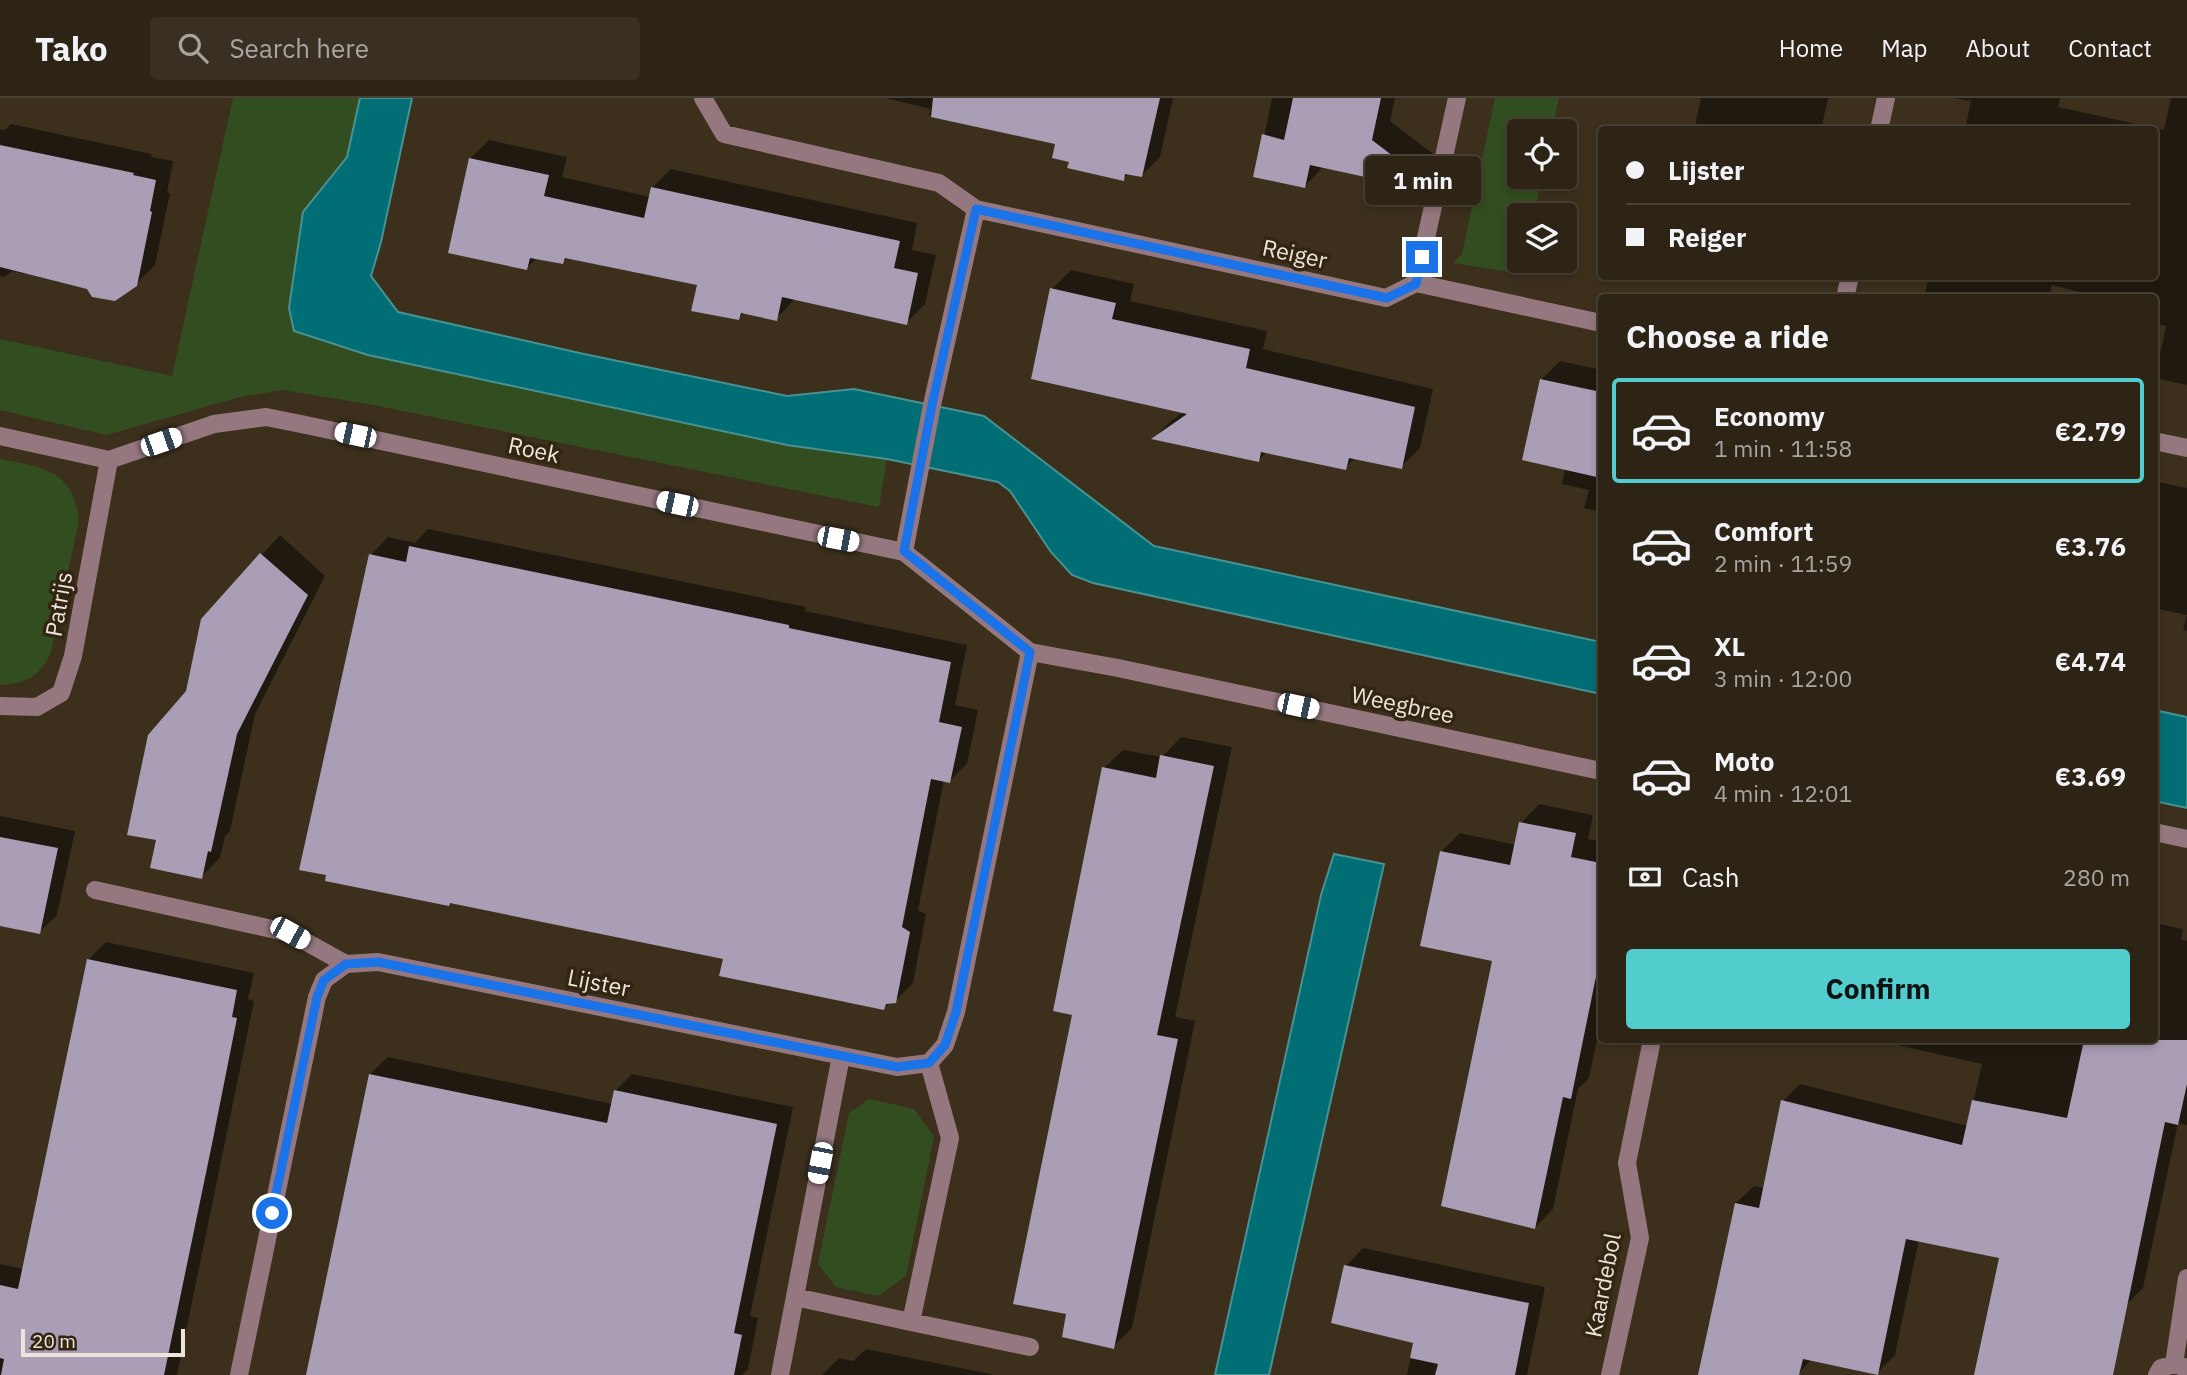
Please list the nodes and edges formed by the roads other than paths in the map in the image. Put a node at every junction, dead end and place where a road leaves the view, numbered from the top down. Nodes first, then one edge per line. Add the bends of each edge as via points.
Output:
1 (703, 98) edge
2 (1457, 98) edge
3 (1886, 98) edge
4 (1880, 126) edge
5 (976, 209) junction
6 (1416, 284) junction
7 (1598, 322) edge
8 (0, 436) edge
9 (2158, 441) edge
10 (2187, 447) edge
11 (109, 460) junction
12 (904, 551) junction
13 (1030, 652) junction
14 (0, 706) edge
15 (1598, 770) edge
16 (2158, 833) edge
17 (2187, 839) edge
18 (95, 890) dead end
19 (346, 964) junction
20 (1651, 1043) edge
21 (841, 1056) junction
22 (929, 1063) junction
23 (2187, 1278) edge
24 (795, 1297) junction
25 (911, 1322) junction
26 (1030, 1348) dead end
27 (2180, 1366) edge
28 (239, 1375) edge
29 (780, 1375) edge
30 (1610, 1375) edge
31 (2157, 1375) edge

1 - 5 street, Reiger via 724,134 939,183
2 - 6 street
3 - 4 street
5 - 6 street, Reiger via 1387,298
5 - 12 street
6 - 7 street
8 - 11 street
9 - 10 street
11 - 12 street, Roek via 214,424 266,417
11 - 14 street, Patrijs via 73,656 61,693 37,707
12 - 13 street, Roek
13 - 15 street, Weegbree
13 - 22 street via 956,1012 945,1045
16 - 17 street
18 - 19 street via 290,933
19 - 21 street, Lijster via 378,962
19 - 28 street via 324,980 317,997
20 - 30 street, Kaardebol via 1627,1163 1640,1238
21 - 22 street, Lijster via 897,1067
21 - 24 street
22 - 25 street via 950,1138
23 - 27 street
24 - 25 street
24 - 29 street
25 - 26 street
27 - 31 street via 2161,1368

